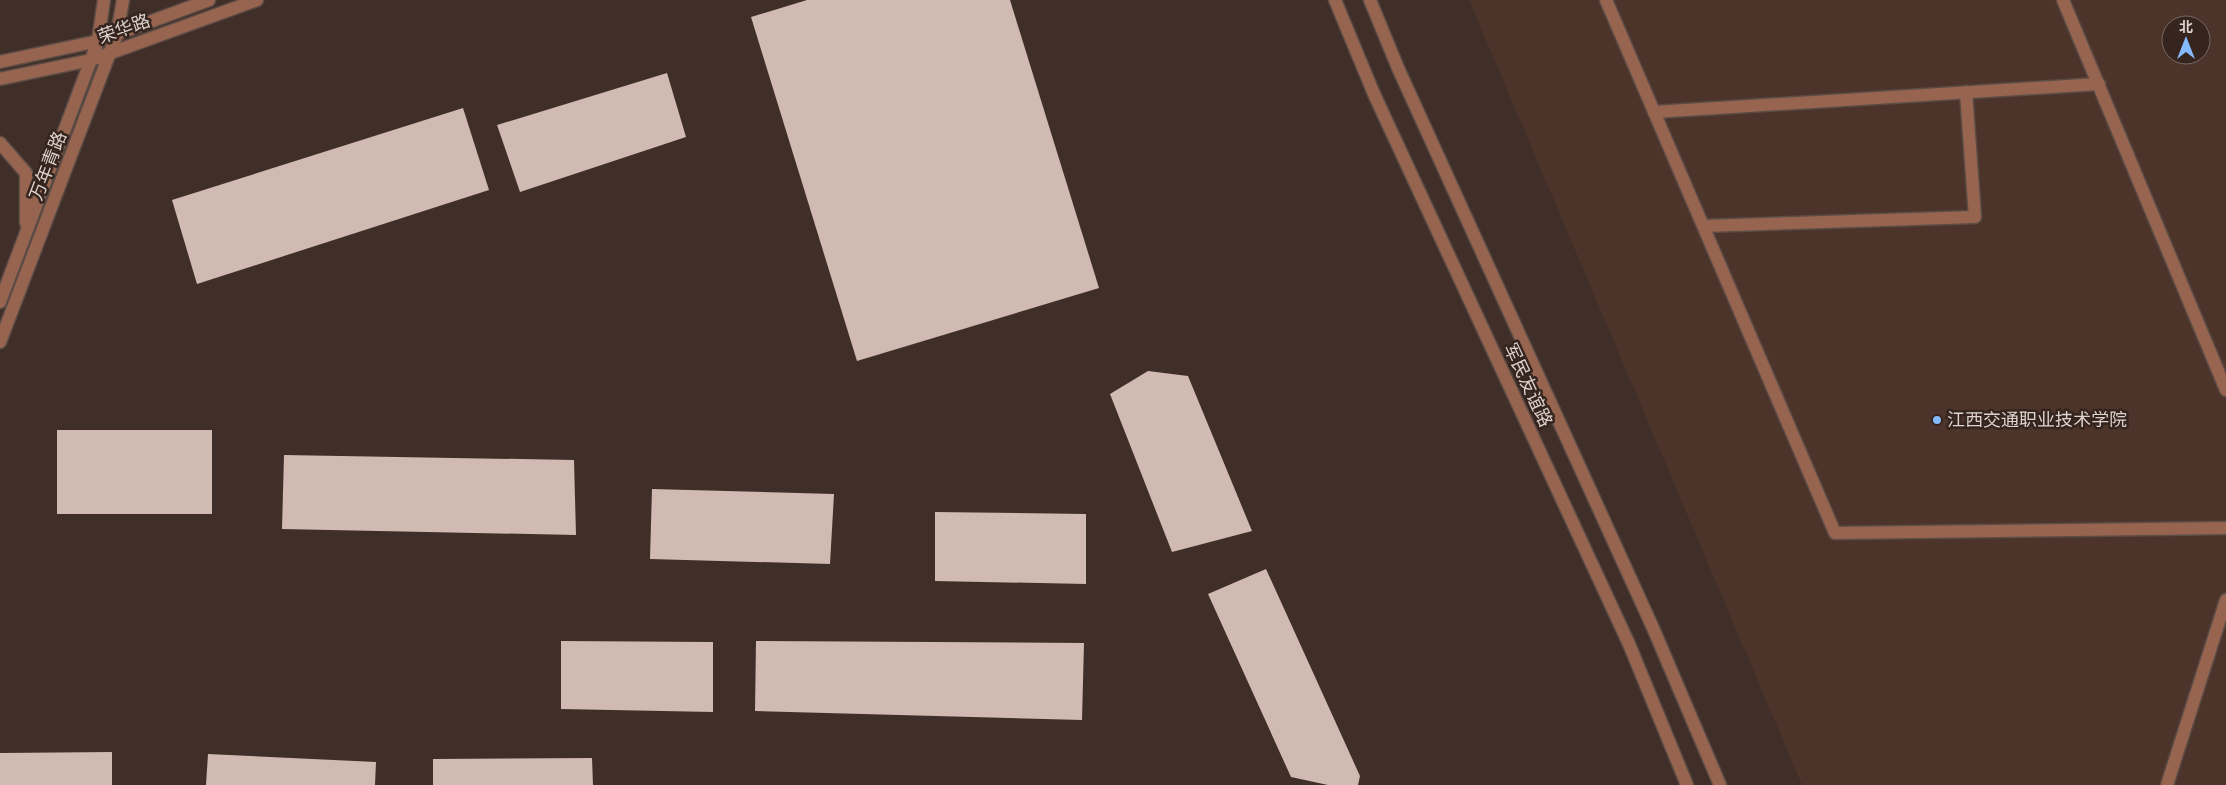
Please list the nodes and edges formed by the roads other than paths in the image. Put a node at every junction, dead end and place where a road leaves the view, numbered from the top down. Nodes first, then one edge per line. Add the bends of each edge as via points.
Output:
1 (104, 0) edge
2 (123, 0) edge
3 (209, 0) edge
4 (257, 0) edge
5 (1335, 0) edge
6 (1370, 0) edge
7 (1606, 0) edge
8 (2063, 0) edge
9 (116, 34) junction
10 (98, 40) junction
11 (109, 53) junction
12 (91, 60) junction
13 (0, 62) edge
14 (0, 79) edge
15 (2098, 84) junction
16 (1966, 92) junction
17 (1654, 112) junction
18 (0, 143) edge
19 (1704, 226) junction
20 (26, 232) junction
21 (0, 302) edge
22 (0, 342) edge
23 (2226, 390) edge
24 (2226, 528) edge
25 (2226, 600) edge
26 (1687, 785) edge
27 (1720, 785) edge
28 (2167, 785) edge

1 - 10 street, 万年青路
2 - 9 street, 万年青路
3 - 9 street, 荣华路
4 - 11 street, 荣华路
5 - 26 street, 军民友谊路 via 1374,94 1629,644
6 - 27 street, 军民友谊路 via 1653,628
7 - 17 street
8 - 15 street
9 - 10 street, 荣华路
9 - 11 street, 万年青路
10 - 12 street, 万年青路
10 - 13 street, 荣华路
11 - 12 street, 荣华路
11 - 22 street, 万年青路
12 - 14 street, 荣华路
12 - 20 street, 万年青路
15 - 16 street
15 - 23 street
16 - 17 street
16 - 19 street via 1975,217
17 - 19 street
18 - 20 street via 26,173
19 - 24 street via 1836,533
20 - 21 street, 万年青路
25 - 28 street

